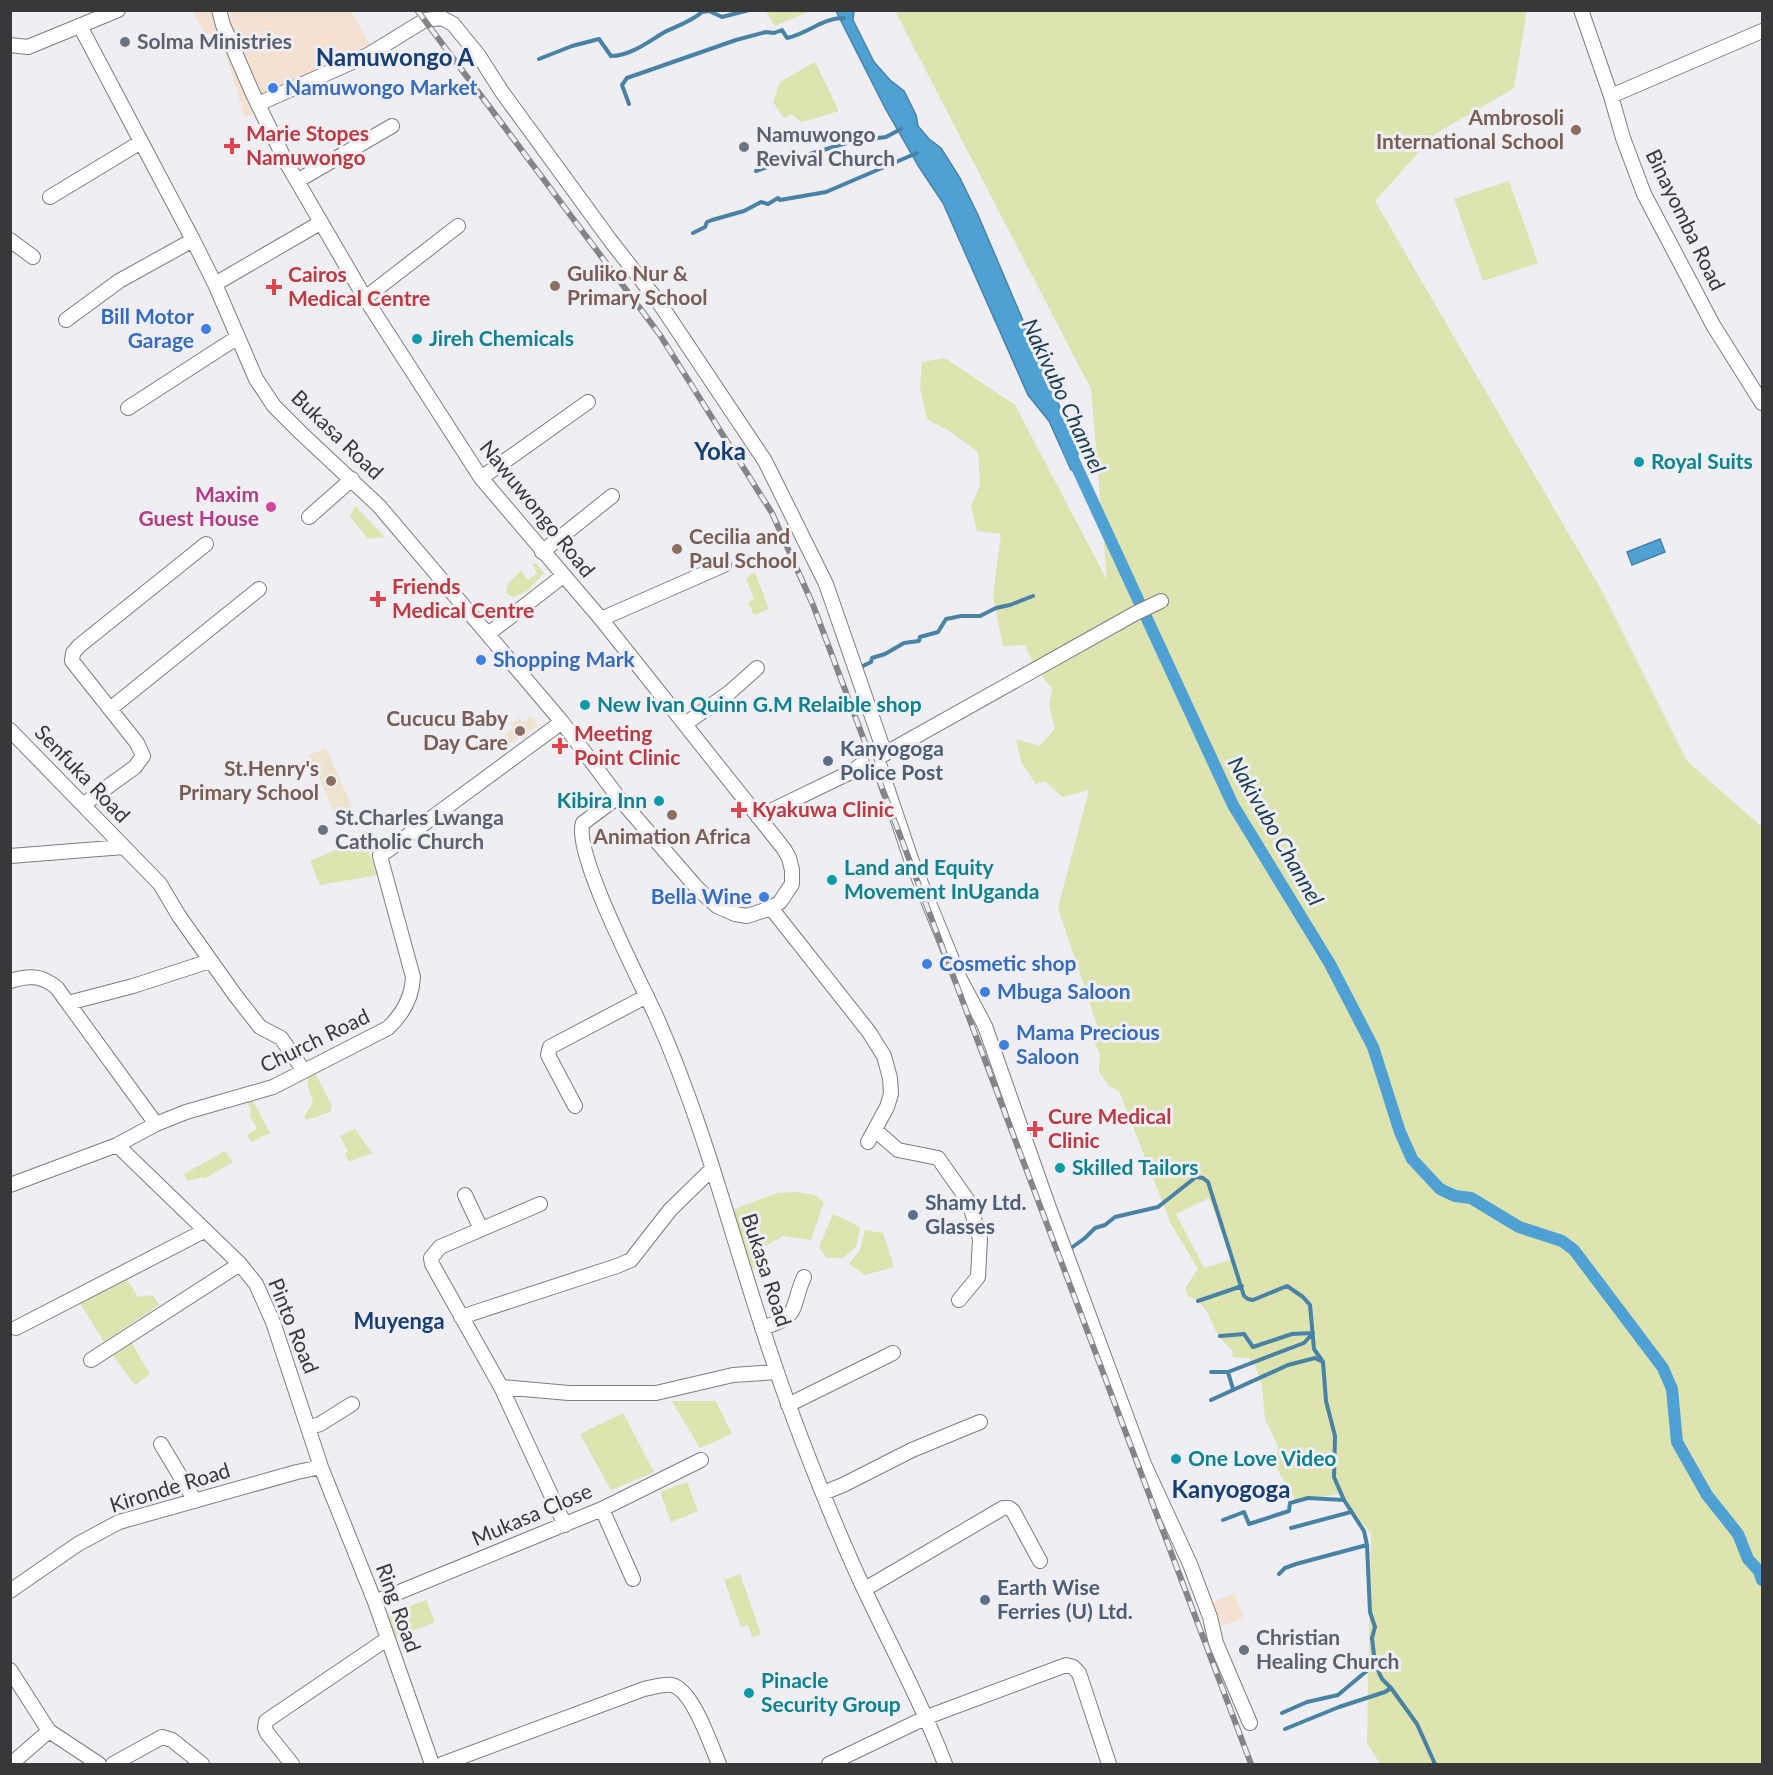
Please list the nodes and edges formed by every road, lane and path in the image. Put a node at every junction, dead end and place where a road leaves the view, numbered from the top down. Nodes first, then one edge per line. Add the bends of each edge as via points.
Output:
1 (118, 10) edge
2 (219, 10) edge
3 (1581, 10) edge
4 (80, 26) junction
5 (1762, 31) edge
6 (10, 45) edge
7 (1611, 96) junction
8 (258, 104) junction
9 (392, 126) dead end
10 (141, 142) junction
11 (297, 181) junction
12 (50, 197) dead end
13 (320, 223) junction
14 (458, 226) dead end
15 (10, 240) edge
16 (193, 240) junction
17 (33, 257) dead end
18 (215, 284) junction
19 (365, 298) junction
20 (66, 320) dead end
21 (238, 337) junction
22 (588, 402) dead end
23 (1762, 404) edge
24 (128, 408) dead end
25 (481, 478) junction
26 (352, 479) junction
27 (612, 496) dead end
28 (309, 517) dead end
29 (206, 544) dead end
30 (542, 552) junction
31 (724, 565) dead end
32 (563, 576) junction
33 (259, 589) dead end
34 (1159, 602) dead end
35 (601, 619) junction
36 (488, 634) junction
37 (757, 668) dead end
38 (110, 709) junction
39 (562, 722) junction
40 (685, 724) junction
41 (11, 731) edge
42 (881, 756) junction
43 (618, 797) junction
44 (84, 804) junction
45 (758, 817) junction
46 (124, 847) junction
47 (10, 856) edge
48 (771, 908) junction
49 (210, 961) junction
50 (10, 981) edge
51 (647, 996) junction
52 (68, 1003) junction
53 (304, 1071) junction
54 (574, 1106) dead end
55 (156, 1124) junction
56 (117, 1145) junction
57 (712, 1169) junction
58 (10, 1185) edge
59 (465, 1195) dead end
60 (540, 1204) dead end
61 (481, 1229) junction
62 (204, 1231) junction
63 (240, 1264) junction
64 (804, 1278) dead end
65 (959, 1300) dead end
66 (461, 1317) junction
67 (16, 1328) dead end
68 (762, 1328) junction
69 (893, 1353) dead end
70 (91, 1360) dead end
71 (777, 1372) junction
72 (501, 1387) junction
73 (352, 1404) dead end
74 (788, 1404) junction
75 (980, 1422) dead end
76 (308, 1428) junction
77 (161, 1444) dead end
78 (701, 1460) dead end
79 (321, 1467) junction
80 (823, 1493) junction
81 (195, 1501) junction
82 (602, 1509) junction
83 (565, 1524) junction
84 (1040, 1561) dead end
85 (633, 1580) dead end
86 (865, 1589) junction
87 (10, 1591) edge
88 (375, 1602) junction
89 (387, 1639) junction
90 (10, 1670) edge
91 (927, 1718) junction
92 (1250, 1723) dead end
93 (49, 1731) junction
94 (11, 1764) edge
95 (99, 1764) edge
96 (113, 1764) edge
97 (202, 1764) edge
98 (292, 1764) edge
99 (432, 1764) edge
100 (442, 1764) edge
101 (718, 1764) edge
102 (829, 1764) edge
103 (945, 1764) edge
104 (1109, 1764) edge

1 - 4 street
2 - 8 street, Nawuwongo Road
3 - 7 street, Binayomba Road
4 - 6 street via 28,47
4 - 10 street, Bukasa Road
5 - 7 street
7 - 23 street, Binayomba Road via 1644,194 1713,325
8 - 11 street, Nawuwongo Road
8 - 42 street via 368,55 424,20 442,18 453,24 660,304 765,461 826,584
9 - 11 street
10 - 12 street
10 - 16 street, Bukasa Road
11 - 13 street, Nawuwongo Road
13 - 18 street
13 - 19 street, Nawuwongo Road
14 - 19 street
15 - 17 street
16 - 18 street, Bukasa Road
16 - 20 street via 118,280
18 - 21 street, Bukasa Road
19 - 25 street, Nawuwongo Road
21 - 24 street
21 - 26 street, Bukasa Road via 256,379 274,406
22 - 25 street
25 - 30 street, Nawuwongo Road
26 - 28 street
26 - 36 street, Bukasa Road
27 - 30 street
29 - 38 street via 73,653 72,661
30 - 32 street, Nawuwongo Road
31 - 35 street
32 - 35 street, Nawuwongo Road
32 - 36 street
33 - 38 street
34 - 42 street
35 - 40 street, Nawuwongo Road
36 - 39 street, Bukasa Road
37 - 40 street
38 - 44 street via 143,756 135,767
39 - 43 street, Bukasa Road
39 - 53 street, Church Road via 380,856 411,968 409,1000 388,1028
40 - 45 street, Nawuwongo Road
41 - 44 street, Senfuka Road
42 - 45 street via 871,757 854,771
42 - 92 street via 911,859 960,980 985,1026 1144,1464 1190,1564 1216,1643
43 - 48 street, Bukasa Road via 717,906 747,916
43 - 51 street, Bukasa Road via 586,819 580,834 603,903
44 - 46 street, Senfuka Road
45 - 48 street, Nawuwongo Road via 784,849 792,870 792,884
46 - 47 street
46 - 49 street, Senfuka Road via 160,884
48 - 65 street via 880,1048 891,1094 872,1136 898,1150 938,1158 969,1202 980,1239 978,1277
49 - 52 street
49 - 53 street, Senfuka Road via 260,1027 281,1038
50 - 52 street via 36,976 48,980
51 - 54 street via 550,1047 548,1055
51 - 57 street, Bukasa Road via 673,1055
52 - 55 street
53 - 55 street, Church Road via 273,1087
55 - 56 street, Church Road
56 - 58 street, Church Road
56 - 62 street, Pinto Road
57 - 66 street via 670,1210 631,1260
57 - 68 street, Bukasa Road
59 - 61 street
60 - 61 street
61 - 66 street via 440,1247 431,1258
62 - 63 street, Pinto Road
62 - 67 street
63 - 70 street
63 - 76 street, Pinto Road via 263,1296
64 - 68 street via 791,1313
66 - 72 street
68 - 71 street, Bukasa Road
69 - 74 street
71 - 72 street via 734,1375 656,1393 569,1393
71 - 74 street, Bukasa Road
72 - 83 street
73 - 76 street
74 - 80 street, Bukasa Road
75 - 80 street
76 - 79 street, Pinto Road
77 - 81 street
78 - 82 street, Mukasa Close
79 - 81 street, Kironde Road
79 - 88 street, Ring Road
80 - 86 street, Bukasa Road
81 - 87 street, Kironde Road via 119,1522 78,1544
82 - 83 street, Mukasa Close
82 - 85 street
83 - 88 street, Mukasa Close
84 - 86 street via 1013,1511 1003,1508
86 - 91 street, Bukasa Road
88 - 89 street, Ring Road
89 - 98 street via 266,1721 267,1733
89 - 99 street, Ring Road
90 - 93 street
91 - 102 street
91 - 103 street, Bukasa Road
91 - 104 street via 1059,1666 1073,1666 1084,1685
93 - 94 street
93 - 95 street
96 - 97 street via 162,1737 172,1740
100 - 101 street via 644,1689 674,1685 688,1698

